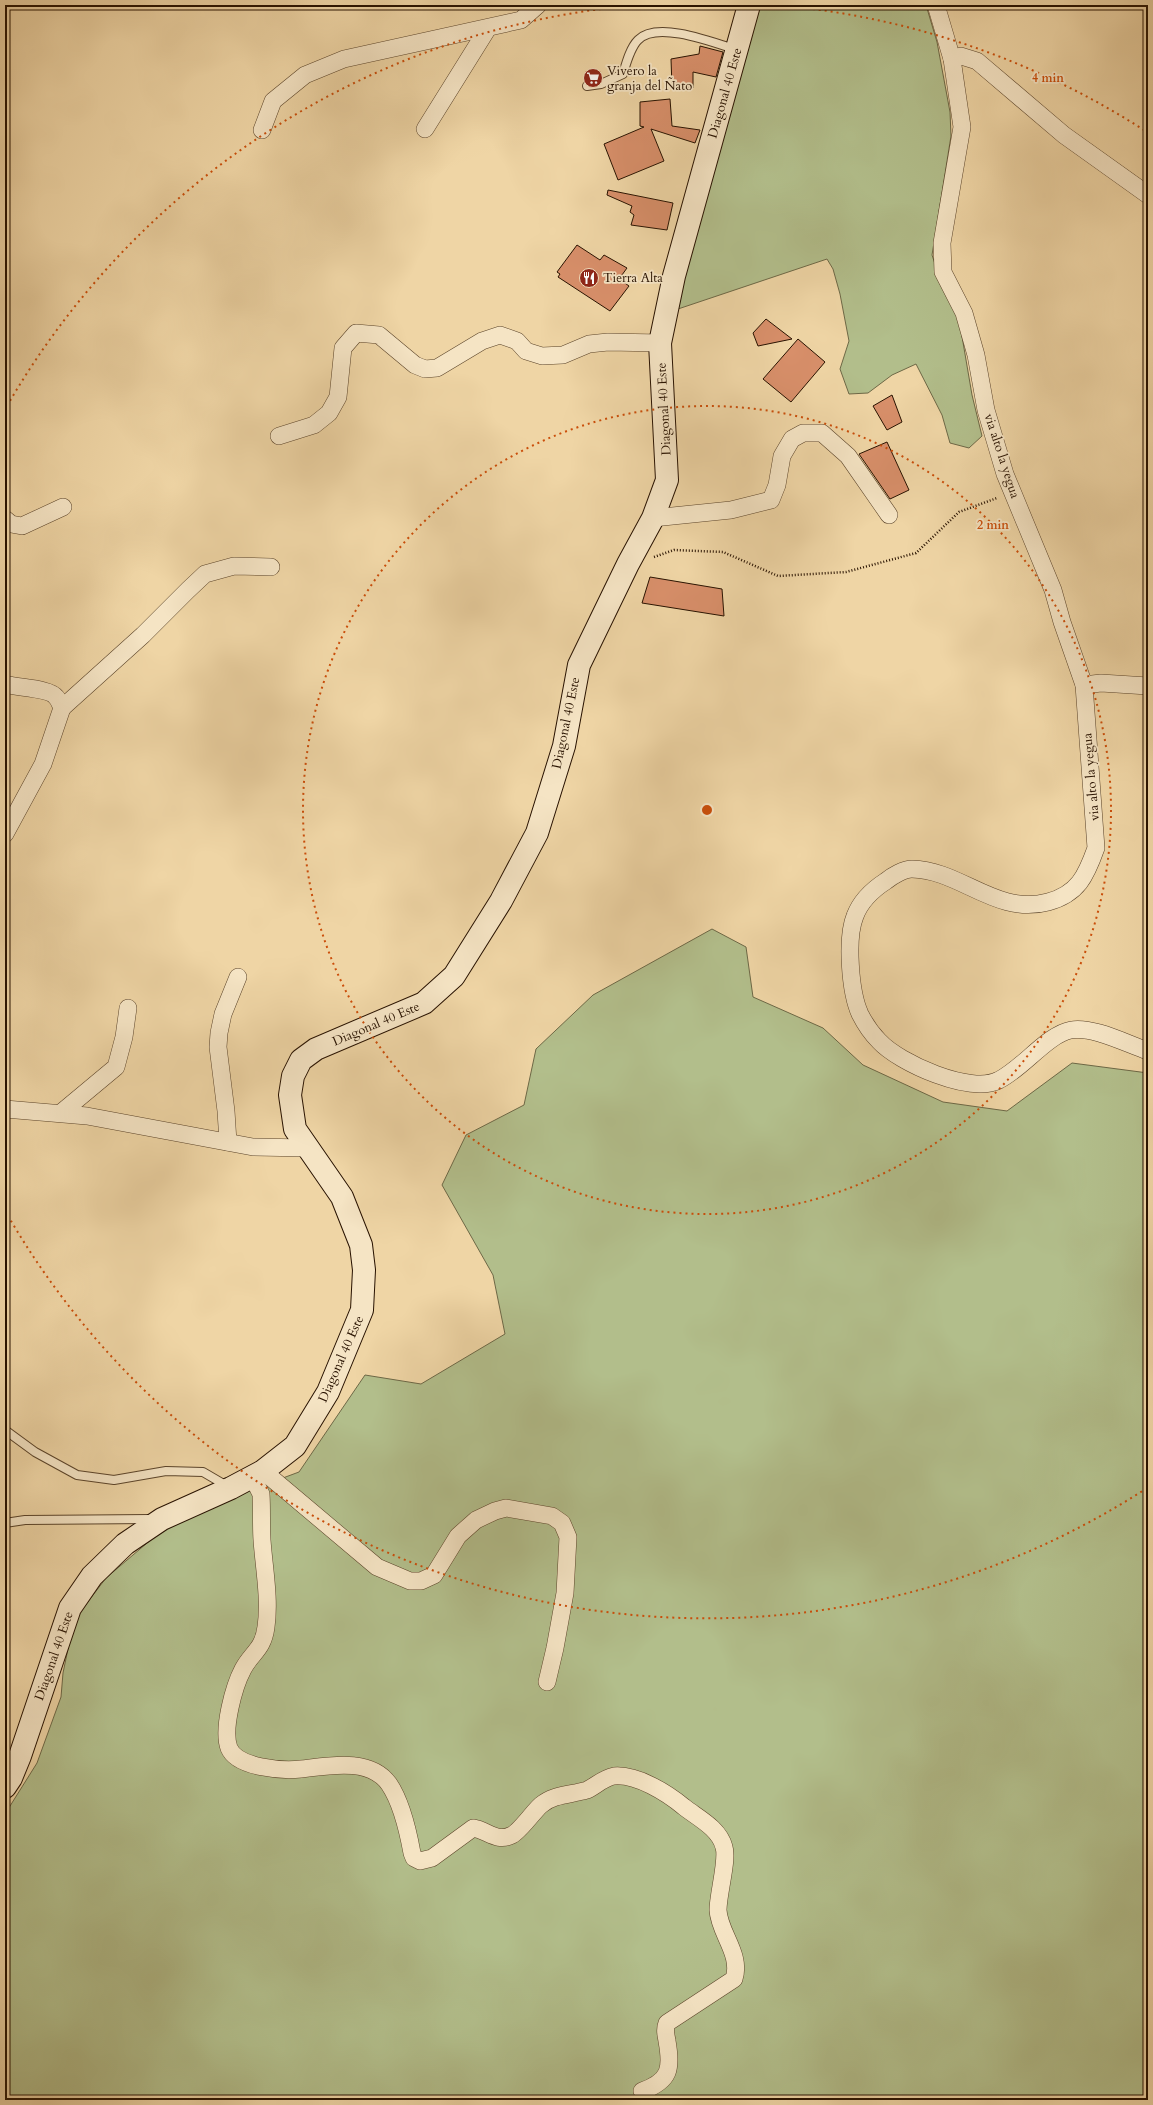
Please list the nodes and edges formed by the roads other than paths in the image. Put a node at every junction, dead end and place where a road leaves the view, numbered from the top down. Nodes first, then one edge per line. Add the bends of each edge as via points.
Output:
1 (538, 5) edge
2 (749, 5) edge
3 (936, 5) edge
4 (488, 28) junction
5 (738, 50) junction
6 (952, 59) junction
7 (587, 86) dead end
8 (424, 129) dead end
9 (262, 130) dead end
10 (1148, 195) edge
11 (660, 343) junction
12 (278, 436) dead end
13 (63, 507) dead end
14 (890, 515) dead end
15 (653, 518) junction
16 (5, 519) edge
17 (271, 567) dead end
18 (1147, 683) edge
19 (5, 684) edge
20 (1084, 685) junction
21 (62, 708) junction
22 (5, 834) edge
23 (238, 977) dead end
24 (128, 1008) dead end
25 (1148, 1051) edge
26 (5, 1109) edge
27 (62, 1112) junction
28 (228, 1142) junction
29 (307, 1148) junction
30 (5, 1430) edge
31 (258, 1475) junction
32 (231, 1488) junction
33 (162, 1519) junction
34 (5, 1523) edge
35 (547, 1682) dead end
36 (5, 1787) edge
37 (642, 2091) dead end

1 - 4 street via 521,20
2 - 5 street, Diagonal 40 Este
3 - 6 street, via alto la yegua
4 - 8 street
4 - 9 street via 344,59 305,75 273,101
5 - 7 lane via 683,34 647,35 638,40 623,74 601,84
5 - 11 street, Diagonal 40 Este via 674,276
6 - 10 street via 966,56 977,60 1064,135
6 - 20 street, via alto la yegua via 962,127 942,243 943,272 966,319 976,355 986,410 1013,492 1053,590
11 - 12 street via 589,344 563,355 542,356 526,351 517,341 500,335 482,341 437,368 425,369 416,365 378,335 356,333 343,348 338,397 329,413 314,425
11 - 15 street, Diagonal 40 Este via 667,480
13 - 16 street via 22,526 11,524
14 - 15 street via 848,456 822,432 803,433 792,439 782,456 771,500 731,510
15 - 29 street, Diagonal 40 Este via 579,666 564,746 537,833 501,901 454,976 424,1003 316,1049 301,1060 293,1076 290,1095 295,1128
17 - 21 street via 234,566 206,574
18 - 20 street
19 - 21 street via 17,688 46,690 56,696
20 - 25 street, via alto la yegua via 1096,848 1090,867 1079,886 1057,900 1032,906 1010,903 933,872 910,868 869,892 854,917 850,950 852,984 860,1014 879,1042 905,1059 958,1082 982,1086 998,1081 1018,1068 1057,1035 1071,1030 1107,1035
21 - 22 street via 43,764
23 - 28 street via 218,1033
24 - 27 street via 116,1066
26 - 27 street via 39,1113
27 - 28 street
28 - 29 street via 253,1147
29 - 31 street, Diagonal 40 Este via 342,1197 361,1244 364,1270 362,1310 328,1392 307,1428 295,1446
30 - 32 lane via 35,1452 77,1476 114,1480 166,1471 203,1472
31 - 32 street, Diagonal 40 Este
31 - 35 street via 377,1567 410,1581 421,1581 434,1575 458,1536 485,1514 506,1508 546,1514 557,1519 568,1537 565,1593
31 - 37 street via 267,1606 266,1628 260,1647 243,1667 228,1718 229,1748 239,1759 256,1766 282,1769 335,1764 378,1774 389,1784 398,1802 412,1853 414,1858 420,1861 432,1858 473,1828 499,1838 513,1835 551,1798 587,1790 613,1776 633,1779 679,1802 713,1828 719,1836 725,1848 718,1910 736,1961 737,1971 734,1979 667,2023 665,2029 670,2057 669,2071 662,2082
32 - 33 street, Diagonal 40 Este
33 - 34 lane via 25,1520
33 - 36 street, Diagonal 40 Este via 126,1544 92,1576 70,1608 20,1756

